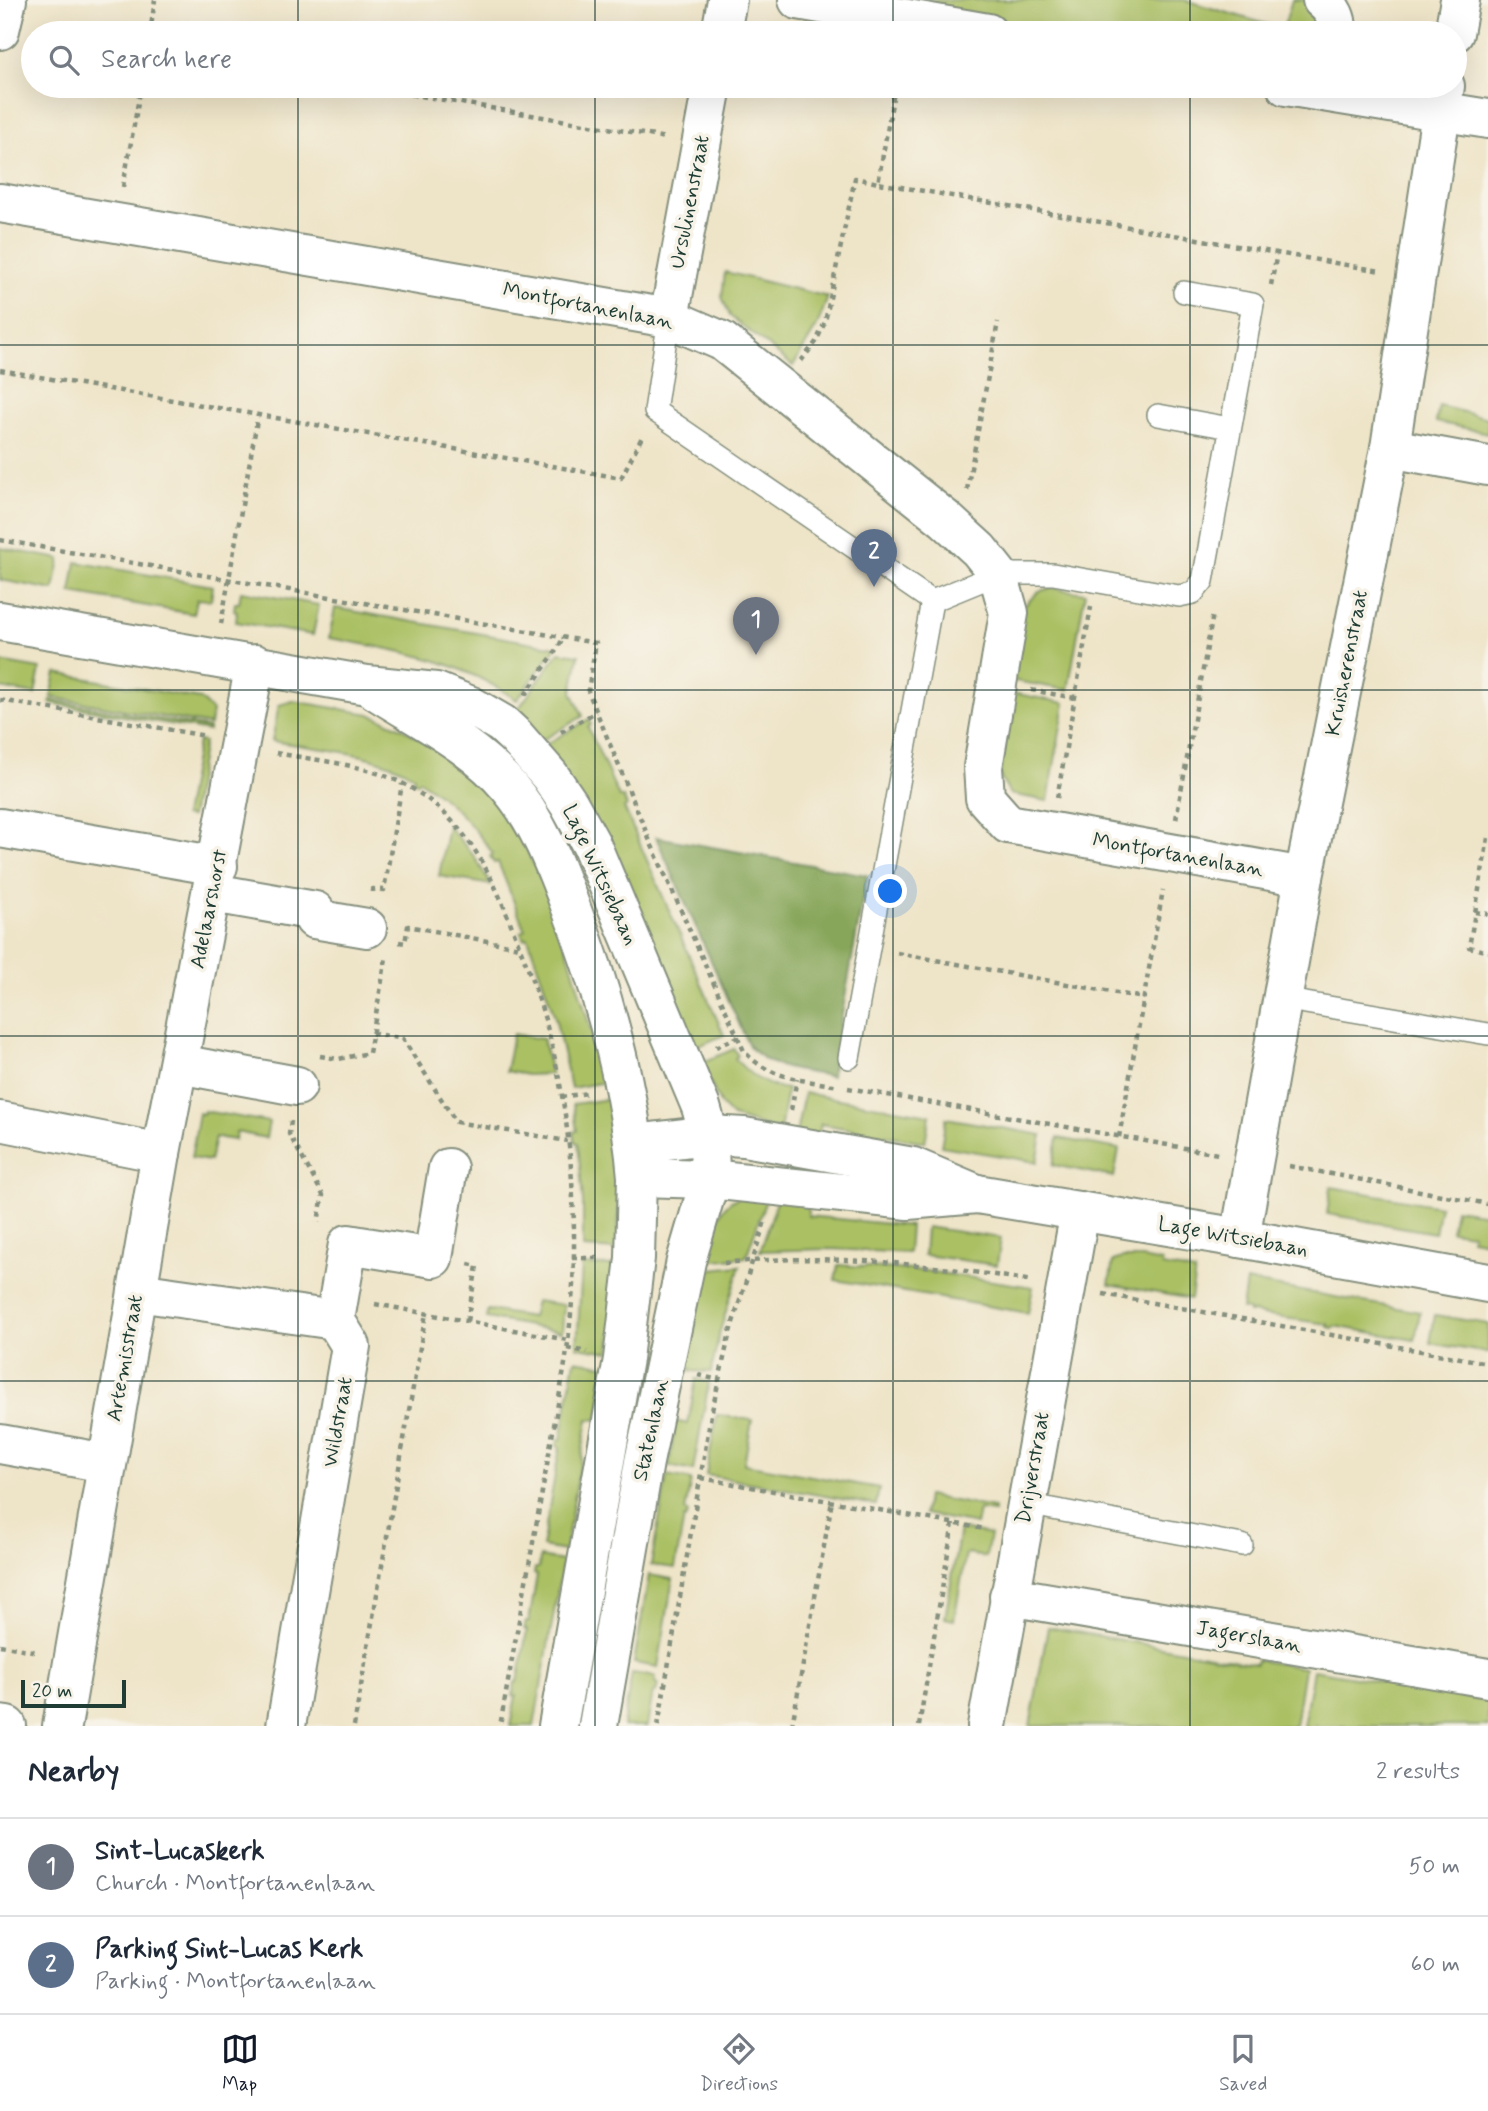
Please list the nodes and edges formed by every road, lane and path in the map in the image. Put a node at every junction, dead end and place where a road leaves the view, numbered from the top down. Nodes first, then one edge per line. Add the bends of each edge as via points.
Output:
1 (7, 0) edge
2 (155, 0) edge
3 (727, 0) edge
4 (798, 0) edge
5 (1322, 0) edge
6 (1461, 0) edge
7 (152, 21) edge
8 (723, 21) edge
9 (919, 21) edge
10 (1336, 21) edge
11 (1457, 21) edge
12 (0, 30) edge
13 (139, 98) edge
14 (432, 98) edge
15 (710, 98) edge
16 (893, 98) edge
17 (1443, 98) edge
18 (1488, 119) edge
19 (676, 140) dead end
20 (878, 183) junction
21 (0, 203) edge
22 (117, 223) junction
23 (1277, 253) junction
24 (1416, 277) junction
25 (1184, 292) dead end
26 (1270, 294) dead end
27 (669, 318) junction
28 (998, 322) dead end
29 (0, 370) edge
30 (780, 388) junction
31 (655, 411) junction
32 (258, 415) junction
33 (1158, 415) dead end
34 (1230, 428) junction
35 (1390, 449) junction
36 (1488, 466) edge
37 (945, 519) junction
38 (0, 540) edge
39 (998, 574) junction
40 (229, 580) junction
41 (1095, 582) junction
42 (932, 601) junction
43 (1214, 606) dead end
44 (0, 621) edge
45 (563, 638) junction
46 (216, 658) junction
47 (255, 664) junction
48 (367, 685) junction
49 (0, 700) edge
50 (502, 724) junction
51 (240, 743) junction
52 (402, 784) junction
53 (0, 828) edge
54 (1051, 832) junction
55 (1488, 838) edge
56 (1170, 854) junction
57 (1304, 877) junction
58 (215, 879) junction
59 (1475, 912) junction
60 (1488, 914) edge
61 (378, 934) junction
62 (520, 947) junction
63 (869, 948) junction
64 (1488, 952) edge
65 (1144, 998) junction
66 (1282, 999) junction
67 (372, 1033) junction
68 (1488, 1034) edge
69 (849, 1058) dead end
70 (179, 1064) junction
71 (297, 1086) junction
72 (0, 1121) edge
73 (709, 1135) junction
74 (1119, 1137) junction
75 (568, 1141) junction
76 (161, 1153) junction
77 (1253, 1158) junction
78 (636, 1160) junction
79 (448, 1168) dead end
80 (710, 1179) junction
81 (776, 1186) junction
82 (977, 1194) junction
83 (1488, 1204) edge
84 (1080, 1211) junction
85 (1240, 1238) junction
86 (348, 1244) junction
87 (1488, 1283) edge
88 (137, 1292) junction
89 (337, 1309) junction
90 (426, 1313) junction
91 (568, 1340) junction
92 (0, 1444) edge
93 (106, 1463) junction
94 (701, 1478) junction
95 (832, 1501) junction
96 (1023, 1520) junction
97 (953, 1523) junction
98 (1242, 1545) dead end
99 (1009, 1596) junction
100 (1488, 1678) edge
101 (0, 1725) edge
102 (7, 1726) edge
103 (62, 1726) edge
104 (286, 1726) edge
105 (354, 1726) edge
106 (499, 1726) edge
107 (558, 1726) edge
108 (598, 1726) edge
109 (658, 1726) edge
110 (792, 1726) edge
111 (919, 1726) edge
112 (987, 1726) edge

1 - 12 street
2 - 7 path
3 - 8 street
4 - 9 street
5 - 10 street
6 - 11 street
13 - 22 path
14 - 19 path
15 - 27 street, Ursulinenstraat
16 - 20 path
17 - 18 street
17 - 24 street, Kruisherenstraat
20 - 23 path
20 - 30 path via 855,178 825,322 816,342
21 - 22 street, Montfortanenlaan
22 - 27 street, Montfortanenlaan
23 - 24 path
23 - 26 path
24 - 35 street, Kruisherenstraat
25 - 34 lane via 1253,304
27 - 30 street, Montfortanenlaan via 722,341
27 - 31 lane
28 - 37 path via 966,493
29 - 32 path
30 - 37 street, Montfortanenlaan
31 - 32 path via 621,478
31 - 42 lane
32 - 40 path
33 - 34 lane
34 - 41 lane via 1203,581 1194,593 1179,596
35 - 36 street
35 - 57 street, Kruisherenstraat
37 - 39 street, Montfortanenlaan
38 - 40 path
39 - 41 lane via 1054,574
39 - 42 lane
39 - 54 street, Montfortanenlaan via 1009,613 983,767 985,798 1008,824
40 - 45 path
40 - 46 path
41 - 54 path
42 - 63 lane
43 - 56 path
44 - 46 street, Lage Witsiebaan
45 - 50 path
45 - 74 path via 597,643 588,691 744,1051 753,1061 781,1076
46 - 47 street, Lage Witsiebaan
47 - 48 street, Lage Witsiebaan
47 - 51 street, Adelaarshorst
48 - 50 street, Lage Witsiebaan via 436,692
48 - 78 street, Lage Witsiebaan via 484,762 529,814 580,930 604,1003
49 - 51 path
50 - 73 street, Lage Witsiebaan via 550,776 591,844
51 - 52 path via 382,774
51 - 58 street, Adelaarshorst
52 - 61 path via 384,890 373,888
52 - 62 path via 439,809 477,851
53 - 58 street
54 - 56 street, Montfortanenlaan
55 - 59 path
56 - 57 street, Montfortanenlaan
56 - 65 path
57 - 66 street, Kruisherenstraat
58 - 61 street via 315,911 314,919
58 - 70 street, Adelaarshorst
59 - 60 path
59 - 64 path via 1469,947
61 - 62 path via 405,943 408,926
61 - 67 path
62 - 75 path via 550,1040
63 - 65 path
63 - 69 lane
65 - 74 path
66 - 68 lane
66 - 77 street, Kruisherenstraat
67 - 71 path via 369,1053 338,1059 304,1053
67 - 75 path via 403,1039 457,1122
70 - 71 street
70 - 76 street, Adelaarshorst
71 - 86 path via 289,1134 323,1195 315,1238
72 - 76 street
73 - 78 street, Lage Witsiebaan
73 - 80 street, Statenlaan
73 - 82 street, Lage Witsiebaan via 913,1167
74 - 77 path
75 - 91 path via 573,1199
76 - 88 street, Artemisstraat
77 - 83 path
77 - 85 street, Kruisherenstraat
78 - 80 street, Lage Witsiebaan
78 - 107 street, Statenlaan via 635,1258 623,1359
79 - 86 street via 433,1258
80 - 81 street, Lage Witsiebaan
80 - 108 street, Statenlaan via 686,1261 644,1462
81 - 82 street, Lage Witsiebaan via 908,1200
81 - 94 path via 730,1332
82 - 84 street, Lage Witsiebaan
84 - 85 street, Lage Witsiebaan
84 - 96 street, Drijverstraat
85 - 87 street, Lage Witsiebaan
86 - 89 street
88 - 89 street
88 - 93 street, Artemisstraat
89 - 90 path
89 - 104 street, Wildstraat via 351,1346
90 - 91 path
90 - 105 path
91 - 106 path
92 - 93 street
93 - 103 street, Artemisstraat
94 - 95 path
94 - 109 path
95 - 97 path
95 - 110 path
96 - 97 path
96 - 98 lane
96 - 99 street, Drijverstraat
97 - 111 path
99 - 100 street, Jagerslaan
99 - 112 street, Drijverstraat
101 - 102 street

